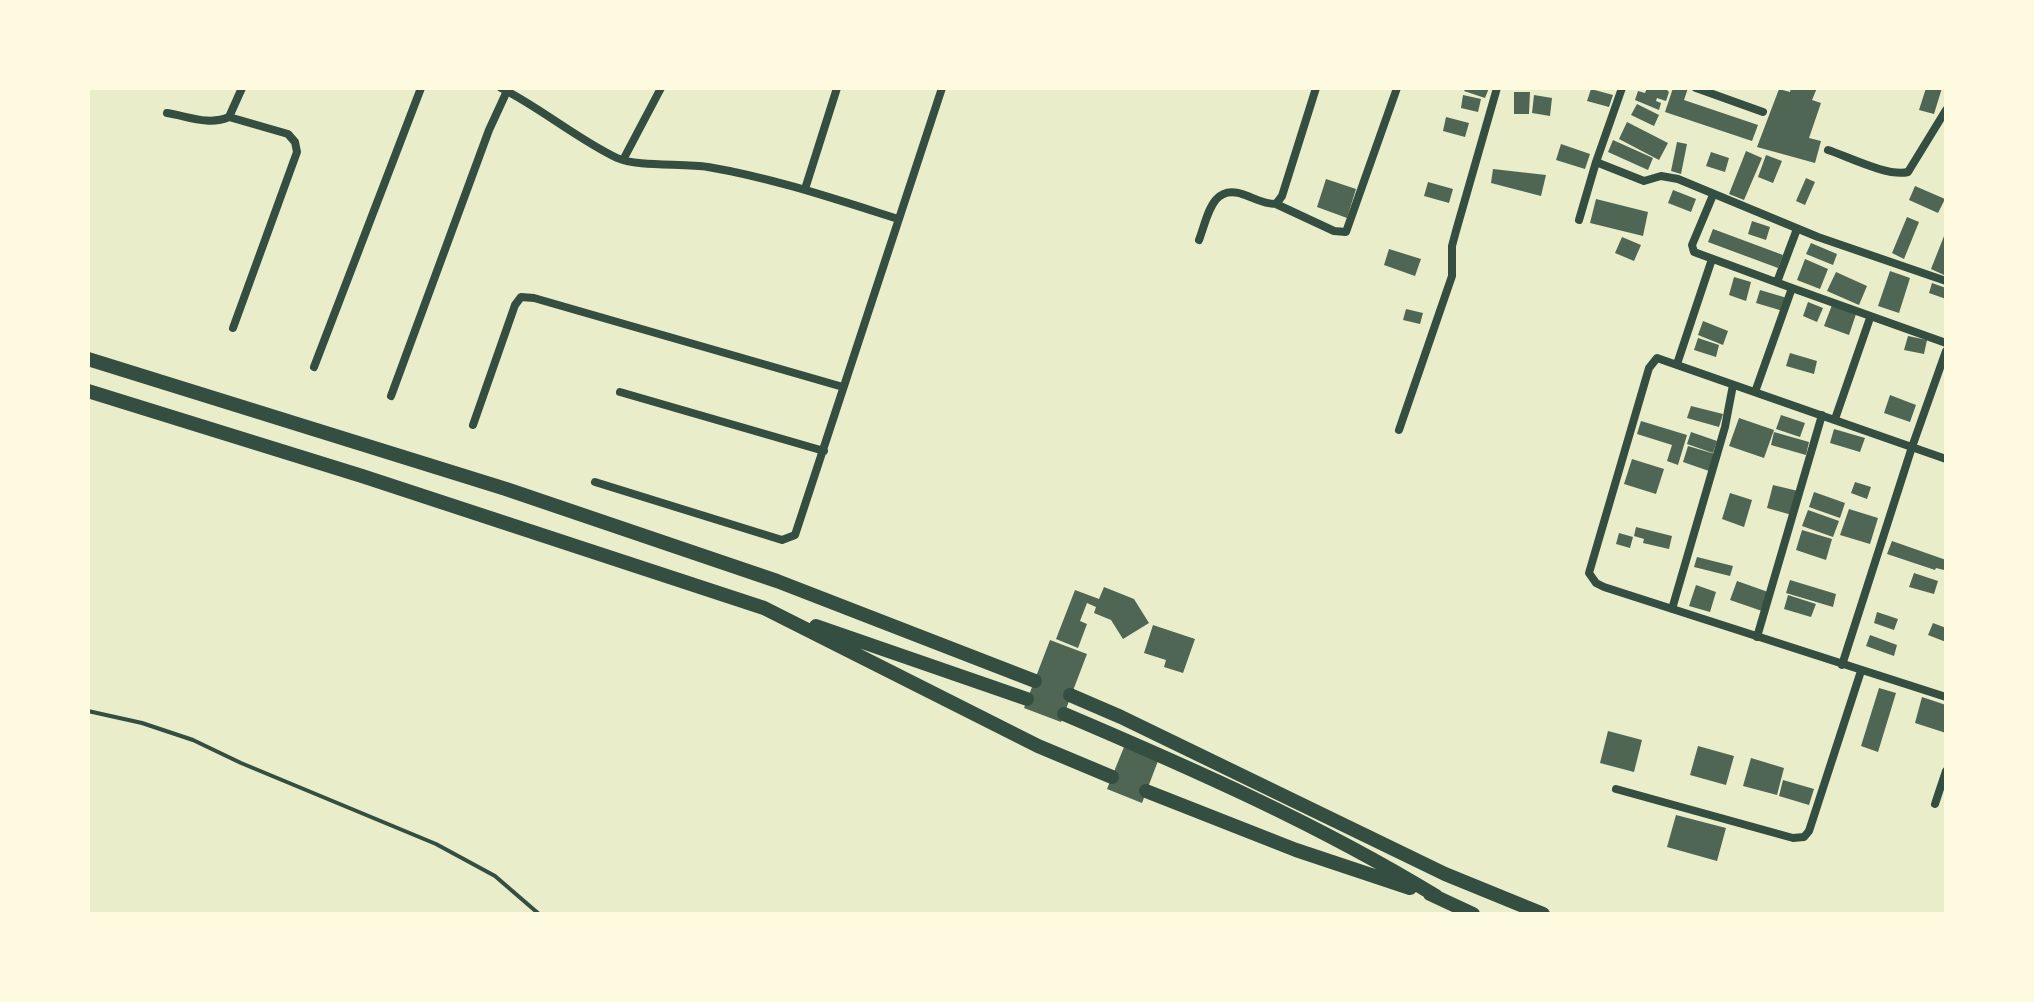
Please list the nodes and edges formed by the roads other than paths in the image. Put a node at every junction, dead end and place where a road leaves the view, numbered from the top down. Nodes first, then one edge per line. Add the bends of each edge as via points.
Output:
1 (242, 88) edge
2 (421, 88) edge
3 (661, 88) edge
4 (837, 88) edge
5 (942, 88) edge
6 (1316, 88) edge
7 (1397, 88) edge
8 (1497, 88) edge
9 (1622, 88) edge
10 (1696, 88) edge
11 (504, 90) edge
12 (1946, 110) edge
13 (1763, 112) dead end
14 (167, 113) dead end
15 (229, 117) junction
16 (1828, 150) dead end
17 (623, 160) junction
18 (1596, 162) junction
19 (805, 189) junction
20 (1713, 195) junction
21 (1276, 204) junction
22 (898, 219) junction
23 (1579, 220) dead end
24 (1797, 229) junction
25 (1199, 240) dead end
26 (1712, 259) junction
27 (1946, 281) edge
28 (1777, 282) junction
29 (1792, 288) junction
30 (1870, 318) junction
31 (233, 328) dead end
32 (1946, 343) edge
33 (1946, 351) edge
34 (88, 359) edge
35 (1677, 364) junction
36 (314, 367) dead end
37 (1733, 385) junction
38 (843, 387) junction
39 (88, 391) edge
40 (620, 392) dead end
41 (1755, 392) junction
42 (391, 396) dead end
43 (1822, 415) junction
44 (1835, 419) junction
45 (473, 425) dead end
46 (1399, 430) dead end
47 (1912, 447) junction
48 (824, 451) junction
49 (1946, 459) edge
50 (595, 482) dead end
51 (764, 608) junction
52 (1672, 609) junction
53 (1757, 637) junction
54 (1842, 665) junction
55 (1861, 671) junction
56 (1035, 681) dead end
57 (1070, 695) dead end
58 (1946, 697) edge
59 (1027, 699) dead end
60 (88, 711) edge
61 (1064, 714) dead end
62 (1946, 771) edge
63 (1112, 777) dead end
64 (1616, 789) dead end
65 (1146, 791) dead end
66 (1935, 804) dead end
67 (1436, 896) junction
68 (539, 914) edge
69 (1473, 914) edge
70 (1543, 914) edge

1 - 15 street
2 - 36 street
3 - 17 street
4 - 19 street
5 - 22 street
6 - 21 street
7 - 21 street via 1346,232
8 - 46 street via 1452,246 1452,276
9 - 18 street
10 - 13 street
11 - 17 street
11 - 42 street
12 - 16 street via 1904,174
14 - 15 street via 210,121
15 - 31 street via 288,134 297,152
17 - 19 street via 704,166
18 - 20 street via 1644,181 1678,179
18 - 23 street
19 - 22 street
20 - 24 street
20 - 26 street via 1692,248
21 - 25 street via 1225,193 1212,203
22 - 38 street
24 - 27 street
24 - 28 street
26 - 28 street
26 - 35 street
28 - 29 street
29 - 30 street
29 - 41 street
30 - 32 street
30 - 44 street
33 - 47 street
34 - 56 highway via 536,499 777,581
35 - 37 street
35 - 52 street via 1657,358 1649,368 1589,573 1604,587
37 - 41 street
37 - 52 street
38 - 45 street via 521,297
38 - 48 street
39 - 51 highway
40 - 48 street
41 - 43 street
43 - 44 street
43 - 53 street
44 - 47 street
47 - 49 street
47 - 54 street
48 - 50 street via 789,540
51 - 59 highway
51 - 63 highway via 1038,746
52 - 53 street
53 - 54 street
54 - 55 street
55 - 58 street
55 - 64 street via 1804,837
57 - 70 highway via 1445,874
60 - 68 lane via 193,740 436,844 495,876
61 - 67 highway via 1373,858
62 - 66 street
65 - 67 highway via 1296,850
67 - 69 highway

